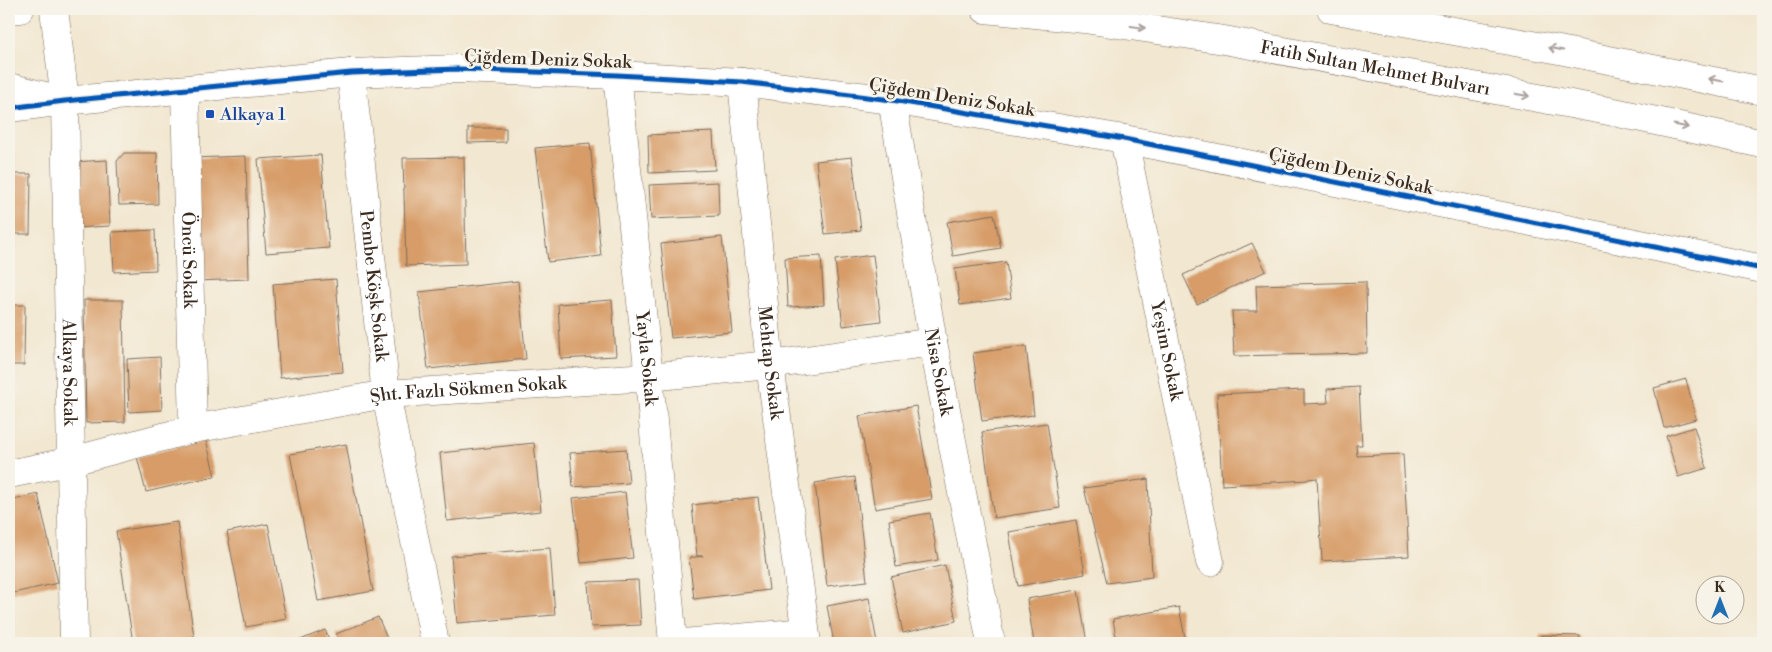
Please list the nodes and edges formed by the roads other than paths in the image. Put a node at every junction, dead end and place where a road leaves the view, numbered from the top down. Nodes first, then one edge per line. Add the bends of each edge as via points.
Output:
1 (20, 9) edge
2 (54, 9) edge
3 (985, 9) edge
4 (1331, 9) edge
5 (9, 10) edge
6 (351, 74) junction
7 (617, 75) junction
8 (742, 82) junction
9 (9, 87) edge
10 (185, 90) junction
11 (1763, 91) edge
12 (892, 100) junction
13 (65, 101) junction
14 (9, 108) edge
15 (1124, 139) junction
16 (1763, 144) edge
17 (1763, 269) edge
18 (933, 342) junction
19 (770, 366) junction
20 (649, 377) junction
21 (386, 394) junction
22 (193, 429) junction
23 (72, 461) junction
24 (9, 474) edge
25 (1210, 562) dead end
26 (806, 638) edge
27 (74, 643) edge
28 (435, 643) edge
29 (673, 643) edge
30 (684, 643) edge
31 (991, 643) edge

1 - 5 street
2 - 13 street
3 -> 16 street, Fatih Sultan Mehmet Bulvarı via 1084,19 1224,40 1614,112
11 -> 4 street
6 - 7 street, Çiğdem Deniz Sokak via 458,69
6 - 10 street, Çiğdem Deniz Sokak
6 - 21 street, Pembe Köşk Sokak
7 - 8 street, Çiğdem Deniz Sokak
7 - 20 street, Yayla Sokak
8 - 12 street, Çiğdem Deniz Sokak
8 - 19 street, Mehtap Sokak
9 - 13 street
10 - 13 street, Çiğdem Deniz Sokak
10 - 22 street, Öncü Sokak
12 - 15 street, Çiğdem Deniz Sokak
12 - 18 street, Nisa Sokak
13 - 14 street, Çiğdem Deniz Sokak
13 - 23 street, Alkaya Sokak
15 - 17 street, Çiğdem Deniz Sokak
15 - 25 street, Yeşim Sokak
18 - 19 street, Şht. Fazlı Sökmen Sokak
18 - 31 street, Nisa Sokak
19 - 20 street, Şht. Fazlı Sökmen Sokak
19 - 26 street, Mehtap Sokak
20 - 21 street, Şht. Fazlı Sökmen Sokak
20 - 29 street, Yayla Sokak
21 - 22 street, Şht. Fazlı Sökmen Sokak
21 - 28 street, Pembe Köşk Sokak
22 - 23 street, Şht. Fazlı Sökmen Sokak
23 - 24 street, Şht. Fazlı Sökmen Sokak
23 - 27 street, Alkaya Sokak
26 - 30 street

